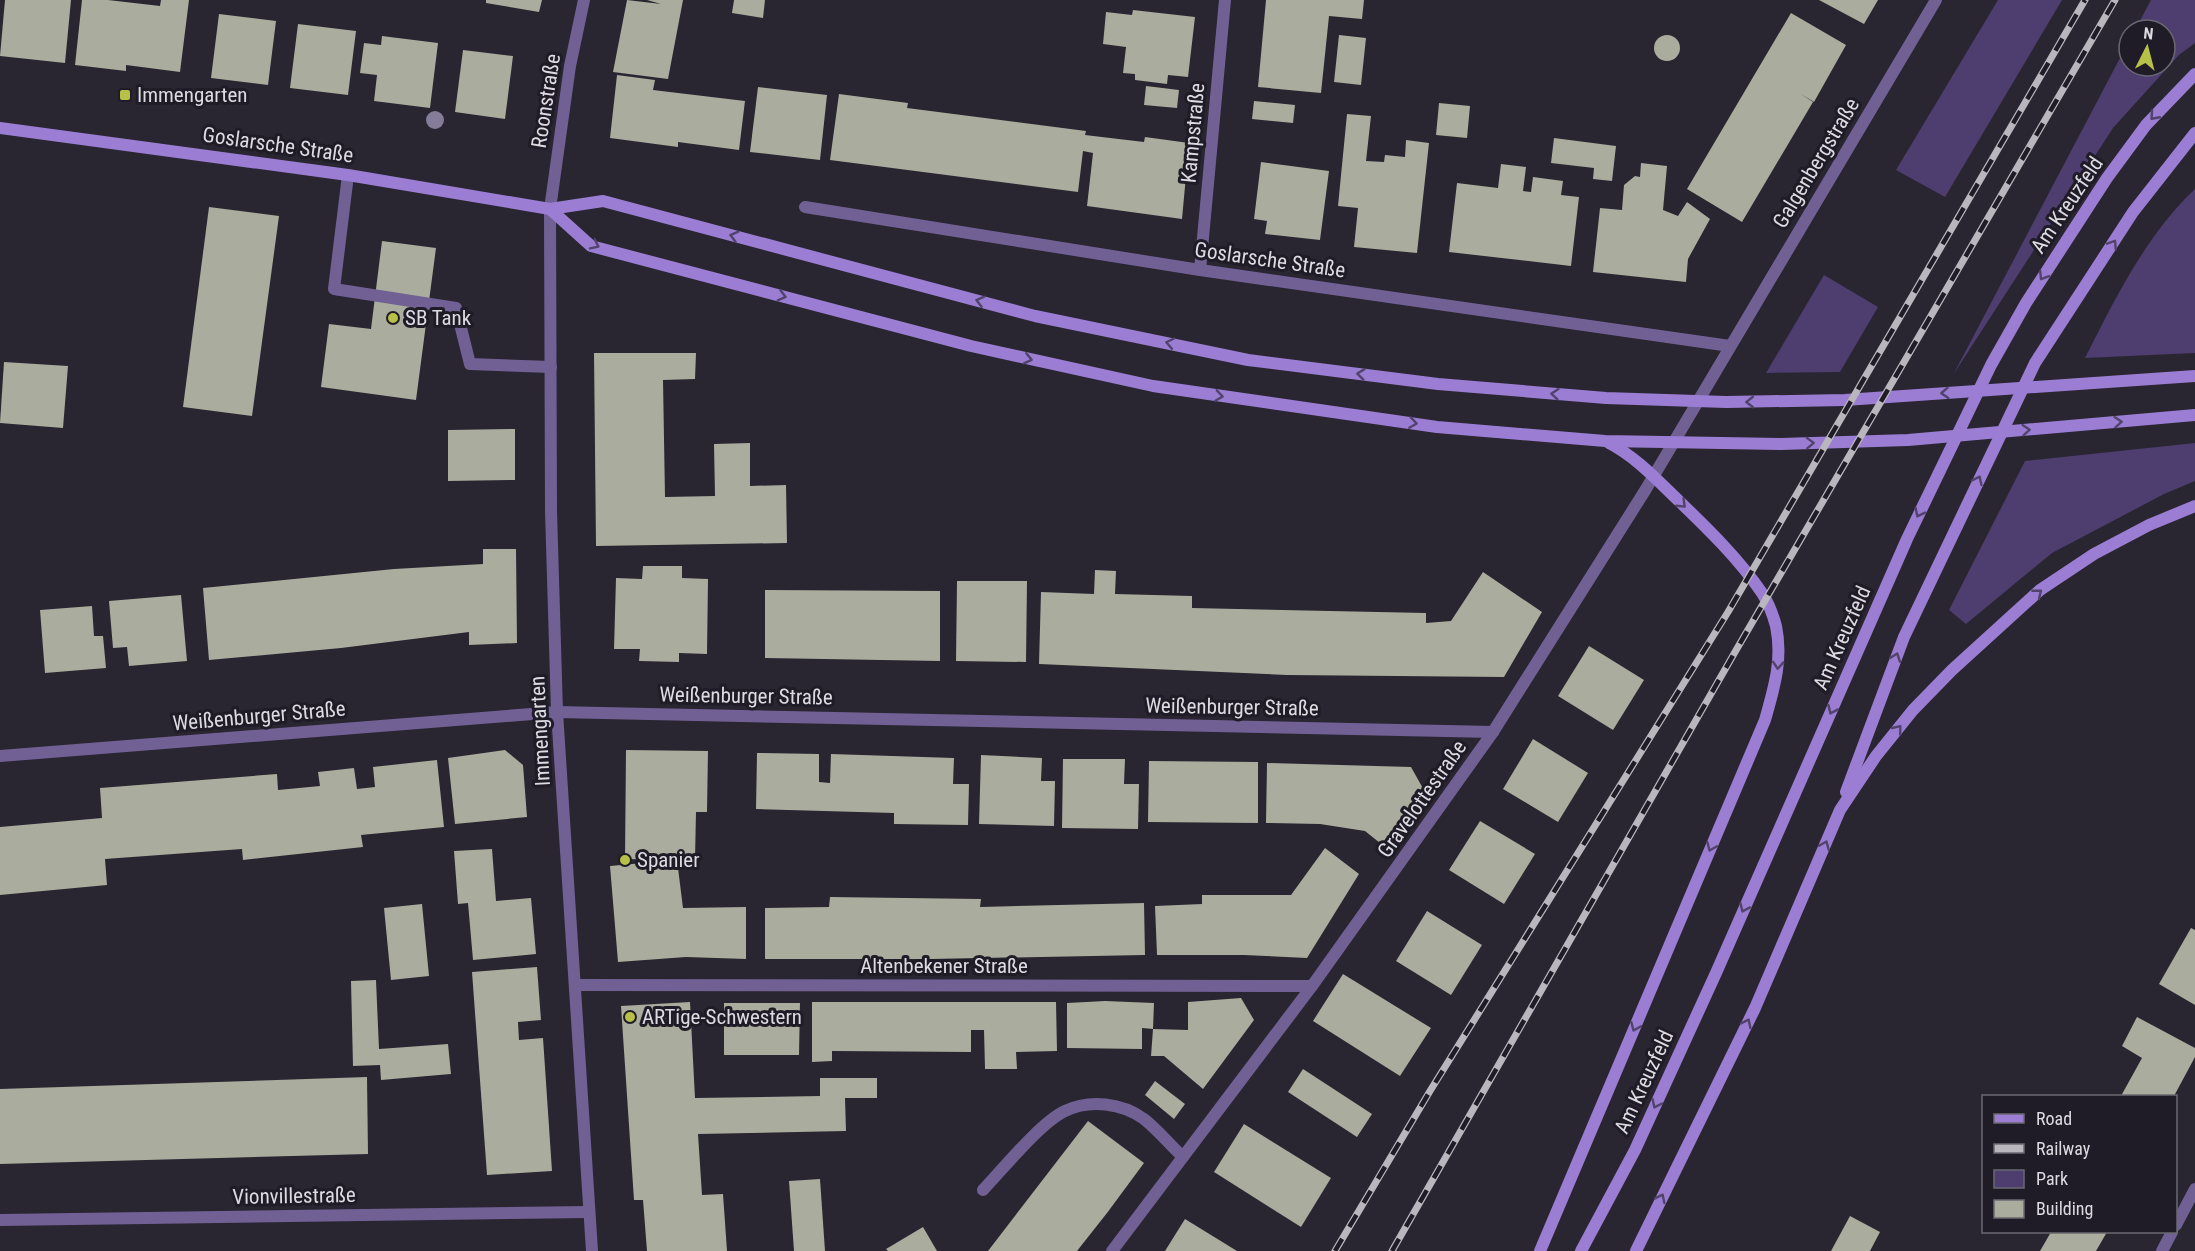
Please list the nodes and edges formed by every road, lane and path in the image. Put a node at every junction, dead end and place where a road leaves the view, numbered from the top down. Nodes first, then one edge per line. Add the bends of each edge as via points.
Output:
1 (584, 0) edge
2 (1225, 0) edge
3 (1936, 0) edge
4 (2195, 74) edge
5 (0, 128) edge
6 (2195, 133) edge
7 (348, 175) junction
8 (806, 207) dead end
9 (550, 209) junction
10 (1200, 270) junction
11 (1730, 346) junction
12 (551, 367) junction
13 (2195, 376) edge
14 (2195, 415) edge
15 (1605, 441) junction
16 (2195, 506) edge
17 (557, 711) junction
18 (1493, 732) junction
19 (0, 756) edge
20 (1840, 810) junction
21 (576, 985) junction
22 (1312, 986) junction
23 (1183, 1157) junction
24 (2195, 1189) edge
25 (983, 1190) dead end
26 (588, 1212) junction
27 (0, 1220) edge
28 (2177, 1221) edge
29 (2171, 1233) edge
30 (592, 1251) edge
31 (1112, 1251) edge
32 (1540, 1251) edge
33 (1581, 1251) edge
34 (1636, 1251) edge
35 (2162, 1251) edge

1 - 9 street, Roonstraße via 570,66
2 - 10 street, Kampstraße
3 - 11 street, Galgenbergstraße
4 -> 33 main road, Am Kreuzfeld via 2146,125 2107,178 1991,364 1907,539 1644,1129
5 - 7 main road, Goslarsche Straße
20 -> 6 main road via 1904,637 2035,363 2133,212
7 - 9 main road, Goslarsche Straße
7 - 12 street via 334,289 456,308 470,364
8 - 10 street, Goslarsche Straße
9 - 12 street, Immengarten
13 -> 9 main road via 1845,400 1726,402 1606,398 1438,384 1248,360 1035,316 603,201
9 -> 15 main road via 591,246 971,346 1153,386 1437,427
10 - 11 street, Goslarsche Straße
11 - 18 street, Gravelottestraße via 1646,489
12 - 17 street, Immengarten
15 -> 14 main road via 1781,444 1908,440
15 -> 32 main road via 1634,459 1748,574 1764,596 1773,618 1778,673 1765,720
20 -> 16 main road via 1913,710 2040,590 2094,554
17 - 18 street, Weißenburger Straße
17 - 19 street, Weißenburger Straße
17 - 21 street, Immengarten
18 - 22 street, Gravelottestraße
34 -> 20 main road via 1755,1008
21 - 22 street, Altenbekener Straße
21 - 26 street, Immengarten
22 - 23 street, Gravelottestraße
23 - 25 street via 1143,1118 1116,1106 1088,1103 1065,1111 1043,1128
23 - 31 street, Gravelottestraße
24 - 28 street
26 - 27 street, Vionvillestraße
26 - 30 street, Immengarten
29 - 35 street

